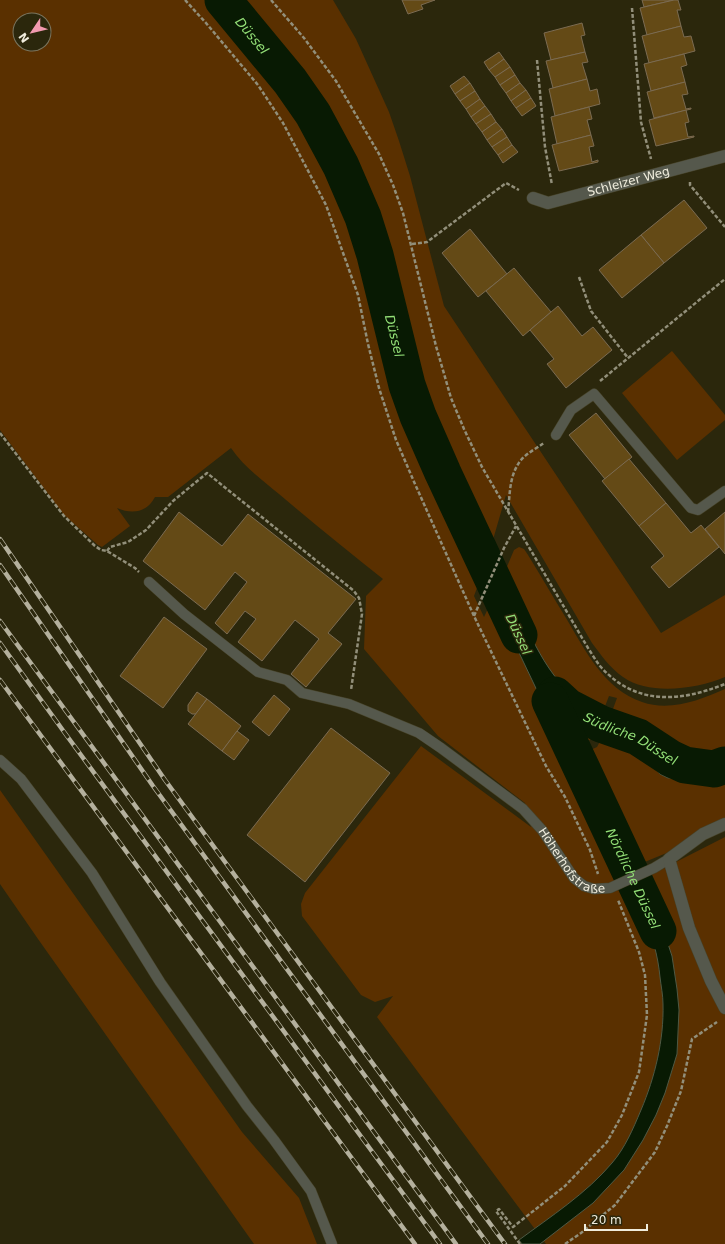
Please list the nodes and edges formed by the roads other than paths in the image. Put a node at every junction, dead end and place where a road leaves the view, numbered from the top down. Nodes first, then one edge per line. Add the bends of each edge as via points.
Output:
1 (725, 156) edge
2 (533, 198) road end
3 (556, 435) road end
4 (725, 491) edge
5 (149, 582) road end
6 (0, 760) edge
7 (725, 824) edge
8 (669, 859) junction
9 (725, 1008) edge
10 (332, 1244) edge

1 - 2 street, Schleizer Weg via 548,203
3 - 4 lane via 571,410 594,394 691,508 698,510
5 - 8 lane, Höherhofstraße via 184,614 258,672 287,680 302,693 349,704 419,733 442,748 528,814 542,830 574,878 584,886 606,889
6 - 10 lane via 21,779 92,873 160,982 247,1106 311,1191
7 - 8 street via 703,834
8 - 9 street via 690,928 711,981

